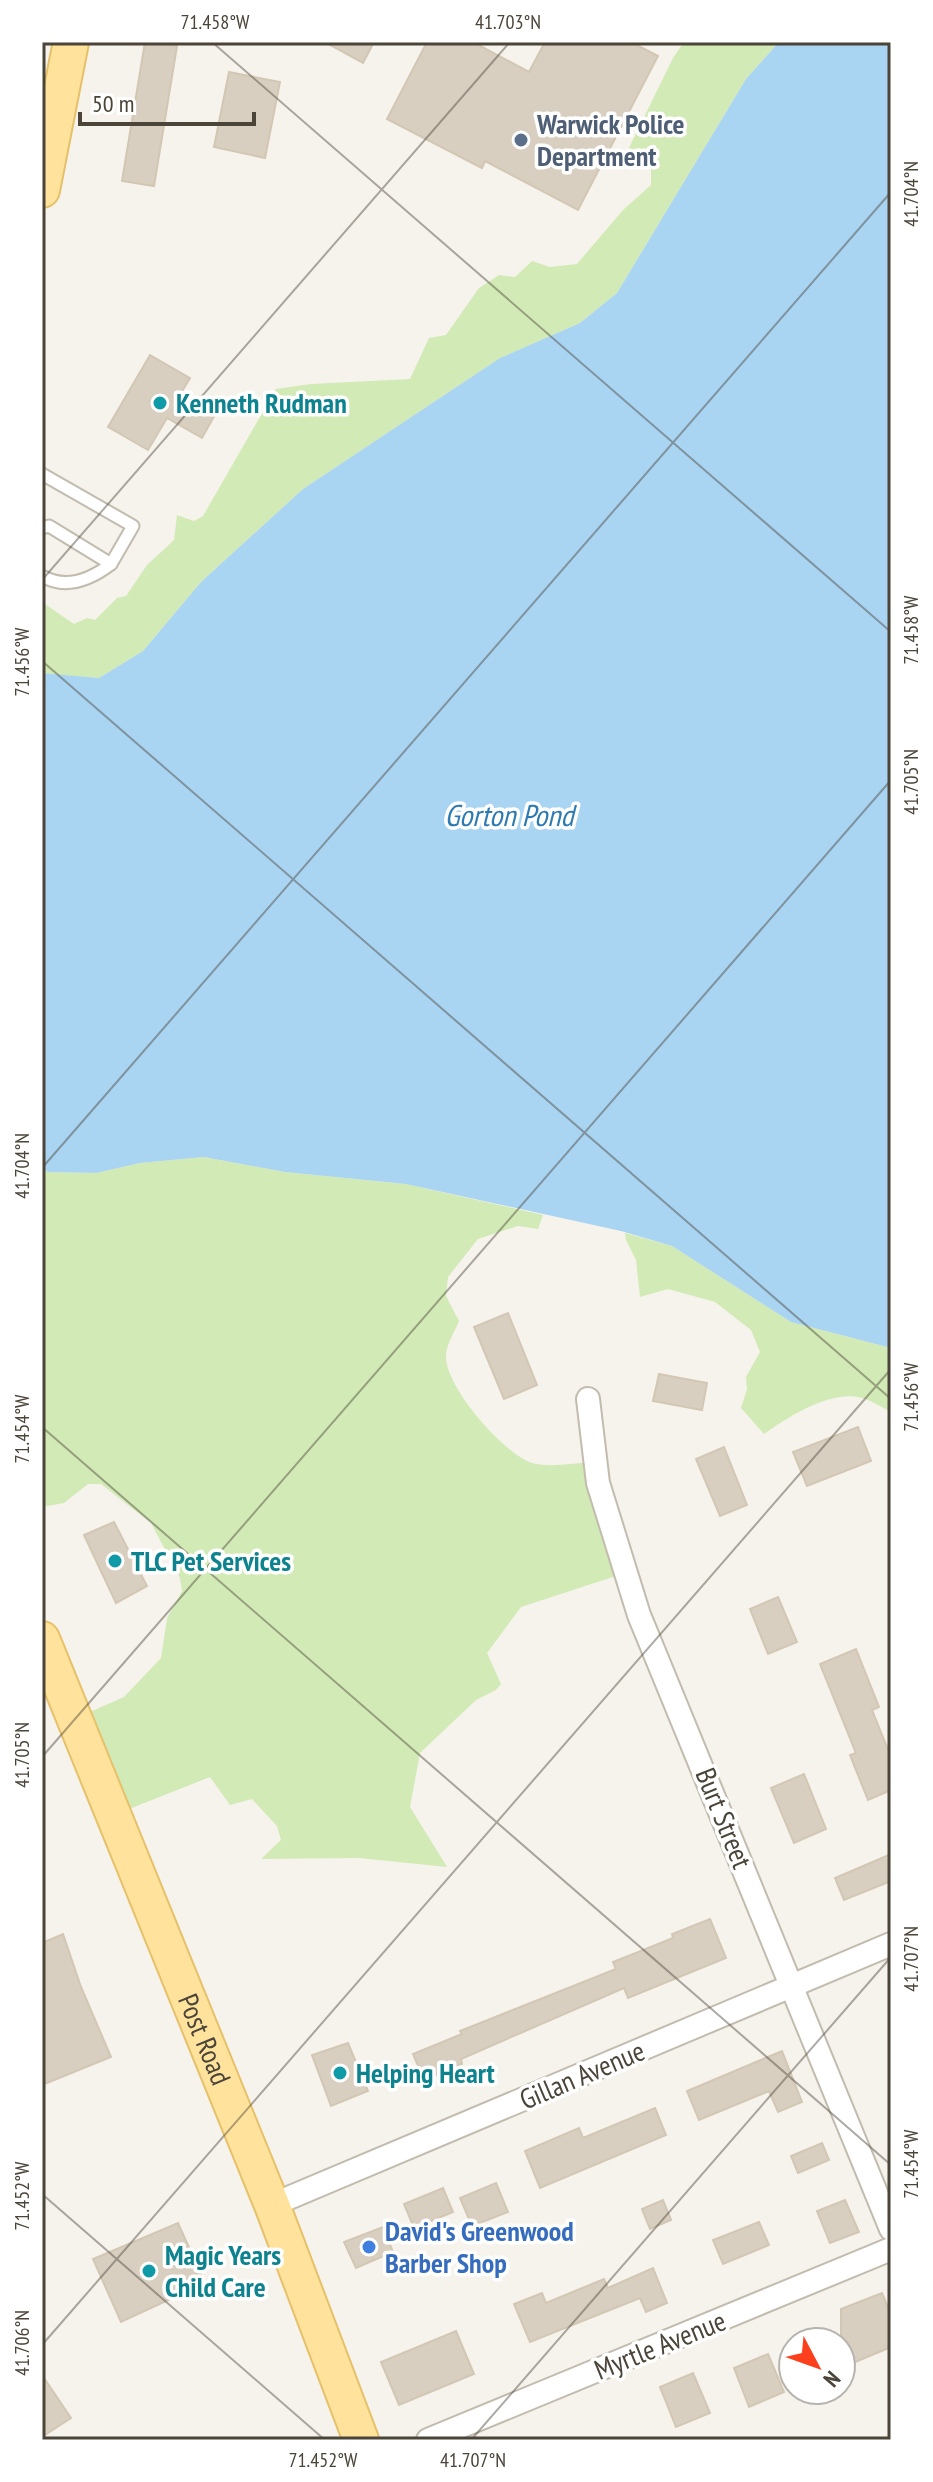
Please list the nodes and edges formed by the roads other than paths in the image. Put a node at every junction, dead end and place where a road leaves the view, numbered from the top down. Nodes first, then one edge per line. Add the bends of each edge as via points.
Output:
1 (71, 42) edge
2 (42, 190) edge
3 (44, 479) edge
4 (45, 527) edge
5 (42, 538) edge
6 (111, 564) junction
7 (42, 576) edge
8 (588, 1399) dead end
9 (44, 1647) edge
10 (891, 1944) edge
11 (793, 1985) junction
12 (272, 2205) junction
13 (891, 2229) edge
14 (891, 2249) edge
15 (361, 2440) edge
16 (428, 2440) edge

1 - 2 main road
3 - 6 lane via 133,526
4 - 5 lane
4 - 6 lane
6 - 7 lane via 92,579 56,584
8 - 11 street, Burt Street via 598,1483 639,1615
9 - 12 main road, Post Road
10 - 11 street, Gillan Avenue
11 - 12 street, Gillan Avenue
11 - 13 street, Burt Street
12 - 15 main road, Post Road
14 - 16 street, Myrtle Avenue

